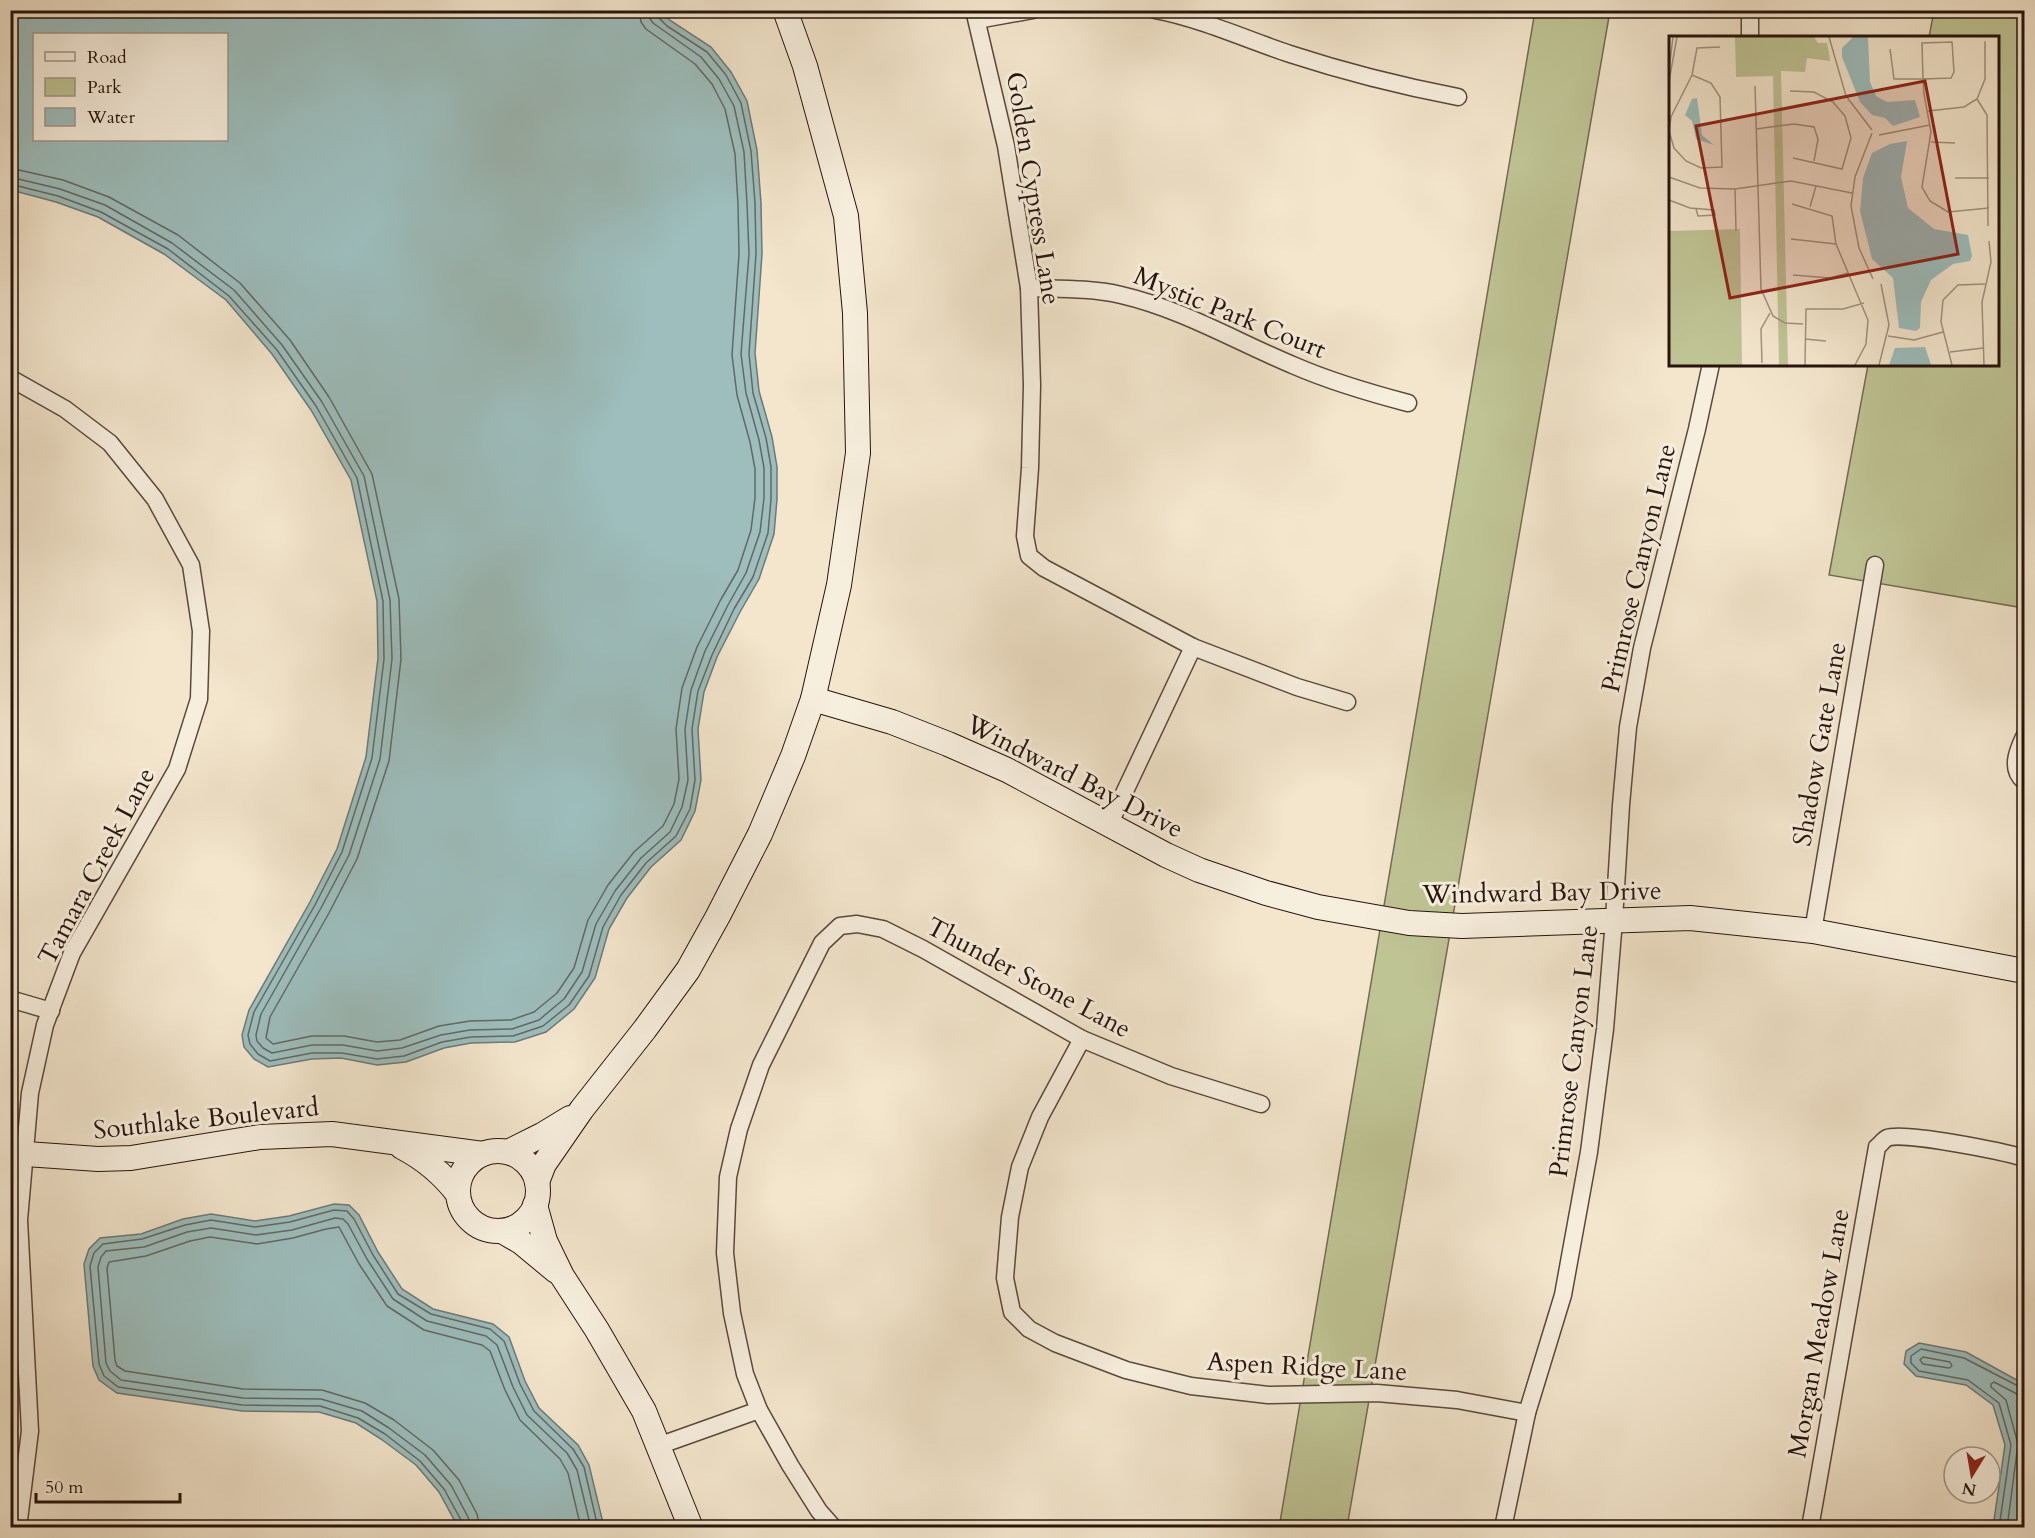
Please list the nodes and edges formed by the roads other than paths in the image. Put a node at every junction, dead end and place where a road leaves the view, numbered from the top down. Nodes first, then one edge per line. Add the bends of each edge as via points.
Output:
1 (785, 10) edge
2 (1033, 10) edge
3 (1155, 10) edge
4 (1750, 10) edge
5 (976, 15) edge
6 (1750, 36) edge
7 (1458, 97) dead end
8 (1029, 288) junction
9 (1711, 366) edge
10 (10, 378) edge
11 (1408, 403) dead end
12 (1875, 565) dead end
13 (1192, 647) junction
14 (813, 699) junction
15 (1347, 702) dead end
16 (2025, 737) edge
17 (2025, 781) edge
18 (1109, 825) junction
19 (1614, 920) junction
20 (1813, 931) junction
21 (2025, 971) edge
22 (10, 999) edge
23 (51, 1011) junction
24 (1082, 1038) junction
25 (1262, 1104) dead end
26 (582, 1109) junction
27 (392, 1142) junction
28 (508, 1152) junction
29 (26, 1154) junction
30 (483, 1154) junction
31 (2025, 1158) edge
32 (458, 1194) junction
33 (536, 1194) junction
34 (502, 1231) junction
35 (16, 1274) edge
36 (562, 1276) junction
37 (759, 1410) junction
38 (1527, 1413) junction
39 (658, 1446) junction
40 (18, 1527) edge
41 (691, 1527) edge
42 (834, 1527) edge
43 (1503, 1527) edge
44 (1810, 1527) edge

1 - 14 street via 805,66 846,216 855,313 858,453 839,585
2 - 5 street
3 - 7 street via 1183,15 1353,74
4 - 6 street
5 - 8 street, Golden Cypress Lane via 1006,146
8 - 11 street, Mystic Park Court via 1118,294 1153,303 1295,366 1354,389
8 - 13 street, Golden Cypress Lane via 1032,386 1025,536 1029,556 1044,568
9 - 19 street, Primrose Canyon Lane via 1642,648 1630,716 1620,805
10 - 23 street, Tamara Creek Lane via 65,409 110,443 155,499 191,565 201,631 199,699 177,769 72,953
12 - 20 street, Shadow Gate Lane
13 - 15 street
13 - 18 street
14 - 18 street, Windward Bay Drive via 892,722 948,744 1007,770
14 - 26 street via 760,834 688,970
16 - 17 street via 2015,764 2018,776
18 - 19 street, Windward Bay Drive via 1228,881 1364,916 1462,926
19 - 20 street, Windward Bay Drive via 1690,918
19 - 38 street, Primrose Canyon Lane via 1589,1152 1563,1295
20 - 21 street, Windward Bay Drive
22 - 23 street
23 - 29 street, Tamara Creek Lane via 30,1093
24 - 25 street, Thunder Stone Lane via 1171,1076
24 - 37 street, Thunder Stone Lane via 883,929 857,924 840,926 822,943 761,1065 739,1129 728,1177 725,1253 732,1313 745,1374
24 - 38 street, Aspen Ridge Lane via 1040,1117 1020,1167 1010,1217 1005,1278 1012,1312 1029,1329 1126,1370 1191,1386 1268,1395 1377,1394 1456,1400
26 - 28 street
26 - 33 street via 544,1164
27 - 29 street, Southlake Boulevard via 332,1134 291,1134 131,1158
27 - 30 street, Southlake Boulevard
27 - 32 street, Southlake Boulevard via 438,1171
28 - 30 street, Southlake Boulevard
28 - 33 street, Southlake Boulevard via 527,1163
29 - 35 street, Tamara Creek Lane
30 - 32 street via 464,1169
31 - 44 street, Morgan Meadow Lane via 1909,1137 1887,1138 1877,1147
32 - 34 street, Southlake Boulevard via 467,1217 489,1230
33 - 34 street via 530,1215
33 - 36 street, Southlake Boulevard via 545,1241
34 - 36 street, Southlake Boulevard
35 - 40 street, Tamara Creek Lane via 30,1431
36 - 39 street, Southlake Boulevard via 644,1411
37 - 39 street
37 - 42 street via 819,1511
38 - 43 street, Primrose Canyon Lane
39 - 41 street, Southlake Boulevard

